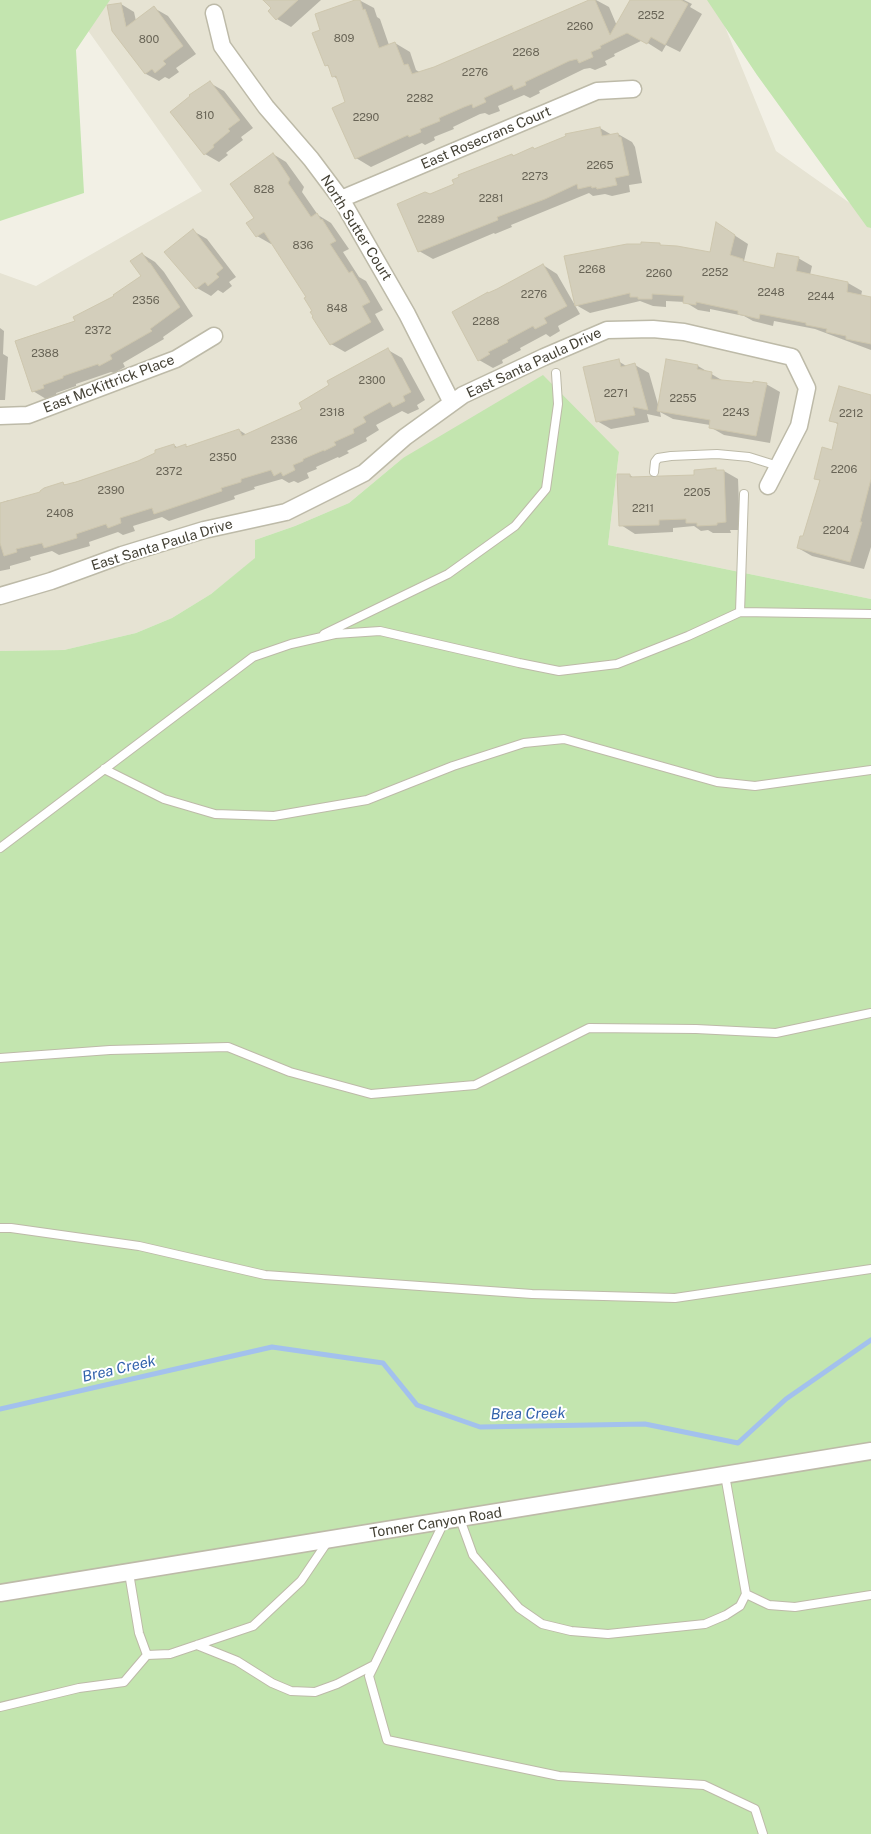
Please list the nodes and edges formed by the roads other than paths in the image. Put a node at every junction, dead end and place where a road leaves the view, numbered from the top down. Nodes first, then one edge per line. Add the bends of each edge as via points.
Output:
1 (214, 13) dead end
2 (633, 89) dead end
3 (341, 199) junction
4 (214, 336) dead end
5 (556, 373) dead end
6 (452, 403) junction
7 (0, 416) edge
8 (778, 466) junction
9 (654, 472) dead end
10 (768, 486) dead end
11 (744, 494) dead end
12 (0, 596) edge
13 (740, 612) junction
14 (871, 614) edge
15 (313, 639) junction
16 (104, 770) junction
17 (871, 770) edge
18 (0, 848) edge
19 (871, 1013) edge
20 (0, 1058) edge
21 (0, 1228) edge
22 (871, 1269) edge
23 (871, 1451) edge
24 (725, 1476) junction
25 (452, 1521) junction
26 (328, 1540) junction
27 (129, 1572) junction
28 (0, 1593) edge
29 (746, 1594) junction
30 (871, 1595) edge
31 (197, 1645) junction
32 (147, 1655) junction
33 (374, 1666) junction
34 (0, 1707) edge
35 (763, 1834) edge

1 - 3 street, North Sutter Court via 222,46 266,107
2 - 3 street, East Rosecrans Court via 597,91
3 - 6 street, North Sutter Court via 407,314
4 - 7 street, East McKittrick Place via 176,359 28,415
5 - 15 lane via 558,404 546,490 515,526 448,574
6 - 8 street, East Santa Paula Drive via 544,357 608,330 684,332 792,357 808,388 799,426
6 - 12 street, East Santa Paula Drive via 405,437 364,473 286,512 204,530
8 - 9 lane via 748,457 717,454 671,456 658,458 654,462
8 - 10 street, East Santa Paula Drive
11 - 13 lane
13 - 14 lane
13 - 15 lane via 617,664 559,671 380,632 335,634
15 - 16 lane via 253,657
16 - 17 lane via 164,799 215,814 274,816 367,800 524,743 564,739 716,782 755,786
16 - 18 lane
19 - 20 lane via 776,1033 588,1028 475,1085 371,1094 290,1072 228,1047 110,1050
21 - 22 lane via 139,1246 265,1275 532,1294 675,1298
23 - 24 street, Tonner Canyon Road
24 - 25 street, Tonner Canyon Road
24 - 29 lane
25 - 26 street, Tonner Canyon Road
25 - 29 lane via 473,1555 518,1608 542,1624 571,1632 608,1634 705,1624 740,1606
25 - 33 lane
26 - 27 street, Tonner Canyon Road
26 - 31 lane via 301,1581 253,1626
27 - 28 street, Tonner Canyon Road
27 - 32 lane via 139,1633
29 - 30 lane via 769,1605 795,1607
31 - 32 lane via 170,1654
31 - 33 lane via 237,1661 291,1691 314,1692
32 - 34 lane via 124,1682 79,1688
33 - 35 lane via 369,1676 388,1740 559,1776 704,1785 755,1810

